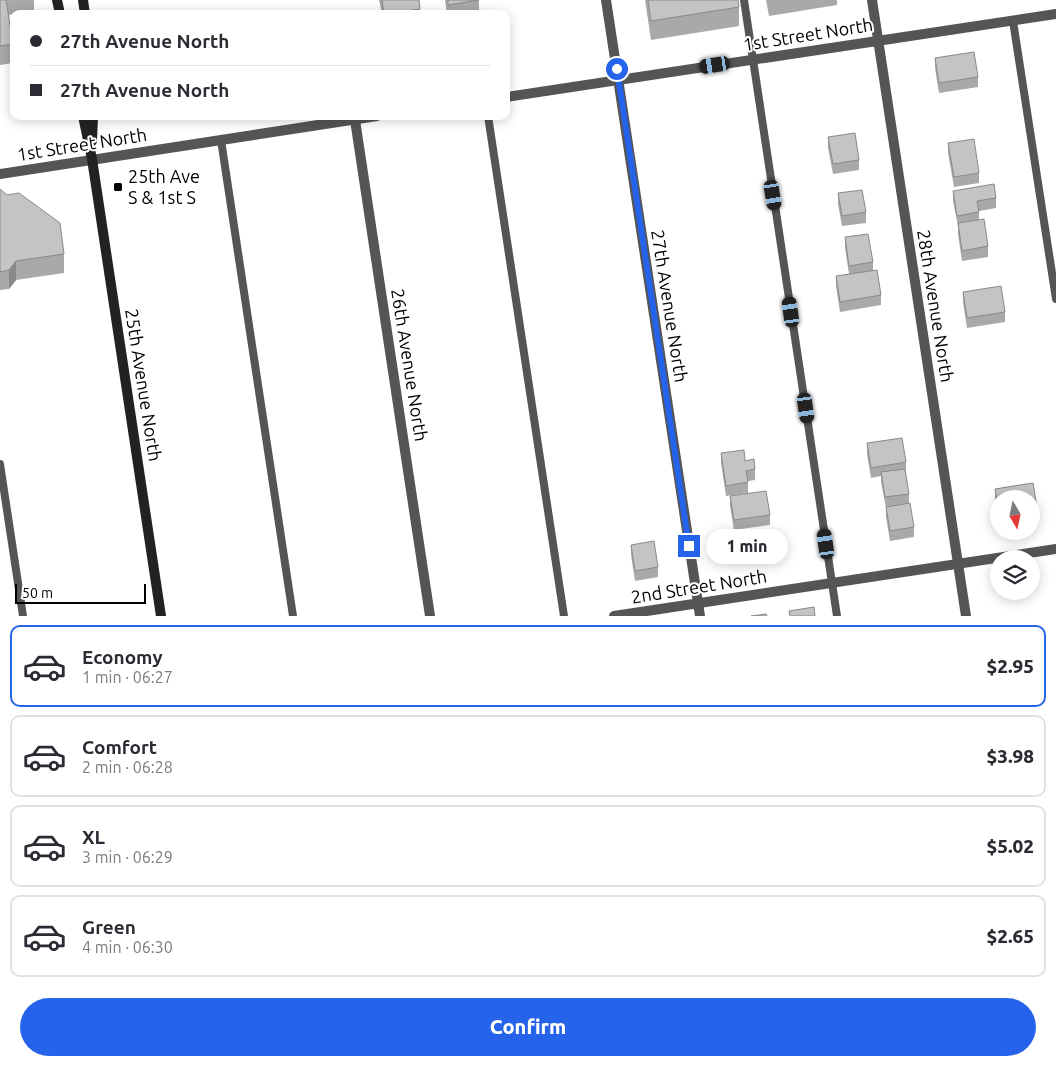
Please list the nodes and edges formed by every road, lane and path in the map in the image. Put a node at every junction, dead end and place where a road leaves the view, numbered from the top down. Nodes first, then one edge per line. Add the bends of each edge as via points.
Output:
1 (606, 0) edge
2 (744, 0) edge
3 (872, 0) edge
4 (1056, 14) edge
5 (1013, 21) junction
6 (878, 41) junction
7 (753, 60) junction
8 (619, 80) junction
9 (510, 96) edge
10 (83, 120) edge
11 (93, 120) edge
12 (355, 120) joint
13 (489, 120) edge
14 (221, 140) junction
15 (92, 159) junction
16 (0, 174) edge
17 (1056, 299) edge
18 (0, 464) edge
19 (1056, 549) edge
20 (958, 564) junction
21 (832, 583) junction
22 (698, 603) junction
23 (23, 616) edge
24 (161, 616) edge
25 (293, 616) edge
26 (430, 616) edge
27 (564, 616) edge
28 (614, 616) edge
29 (700, 616) edge
30 (836, 616) edge
31 (966, 616) edge

1 - 8 street, 27th Avenue North
2 - 7 lane
3 - 6 street, 28th Avenue North
4 - 5 street, 1st Street North
5 - 6 street, 1st Street North
5 - 17 lane
6 - 7 street, 1st Street North
6 - 20 street, 28th Avenue North
7 - 8 street, 1st Street North
7 - 21 lane
8 - 9 street, 1st Street North
8 - 22 street, 27th Avenue North
10 - 15 street, 25th Avenue North
11 - 15 street, 25th Avenue North
12 - 14 street, 1st Street North
12 - 26 street, 26th Avenue North
13 - 27 lane
14 - 15 street, 1st Street North
14 - 25 lane
15 - 16 street, 1st Street North
15 - 24 street, 25th Avenue North
18 - 23 lane
19 - 20 street, 2nd Street North
20 - 21 street, 2nd Street North
20 - 31 street, 28th Avenue North
21 - 22 street, 2nd Street North
21 - 30 lane
22 - 28 street, 2nd Street North
22 - 29 street, 27th Avenue North

